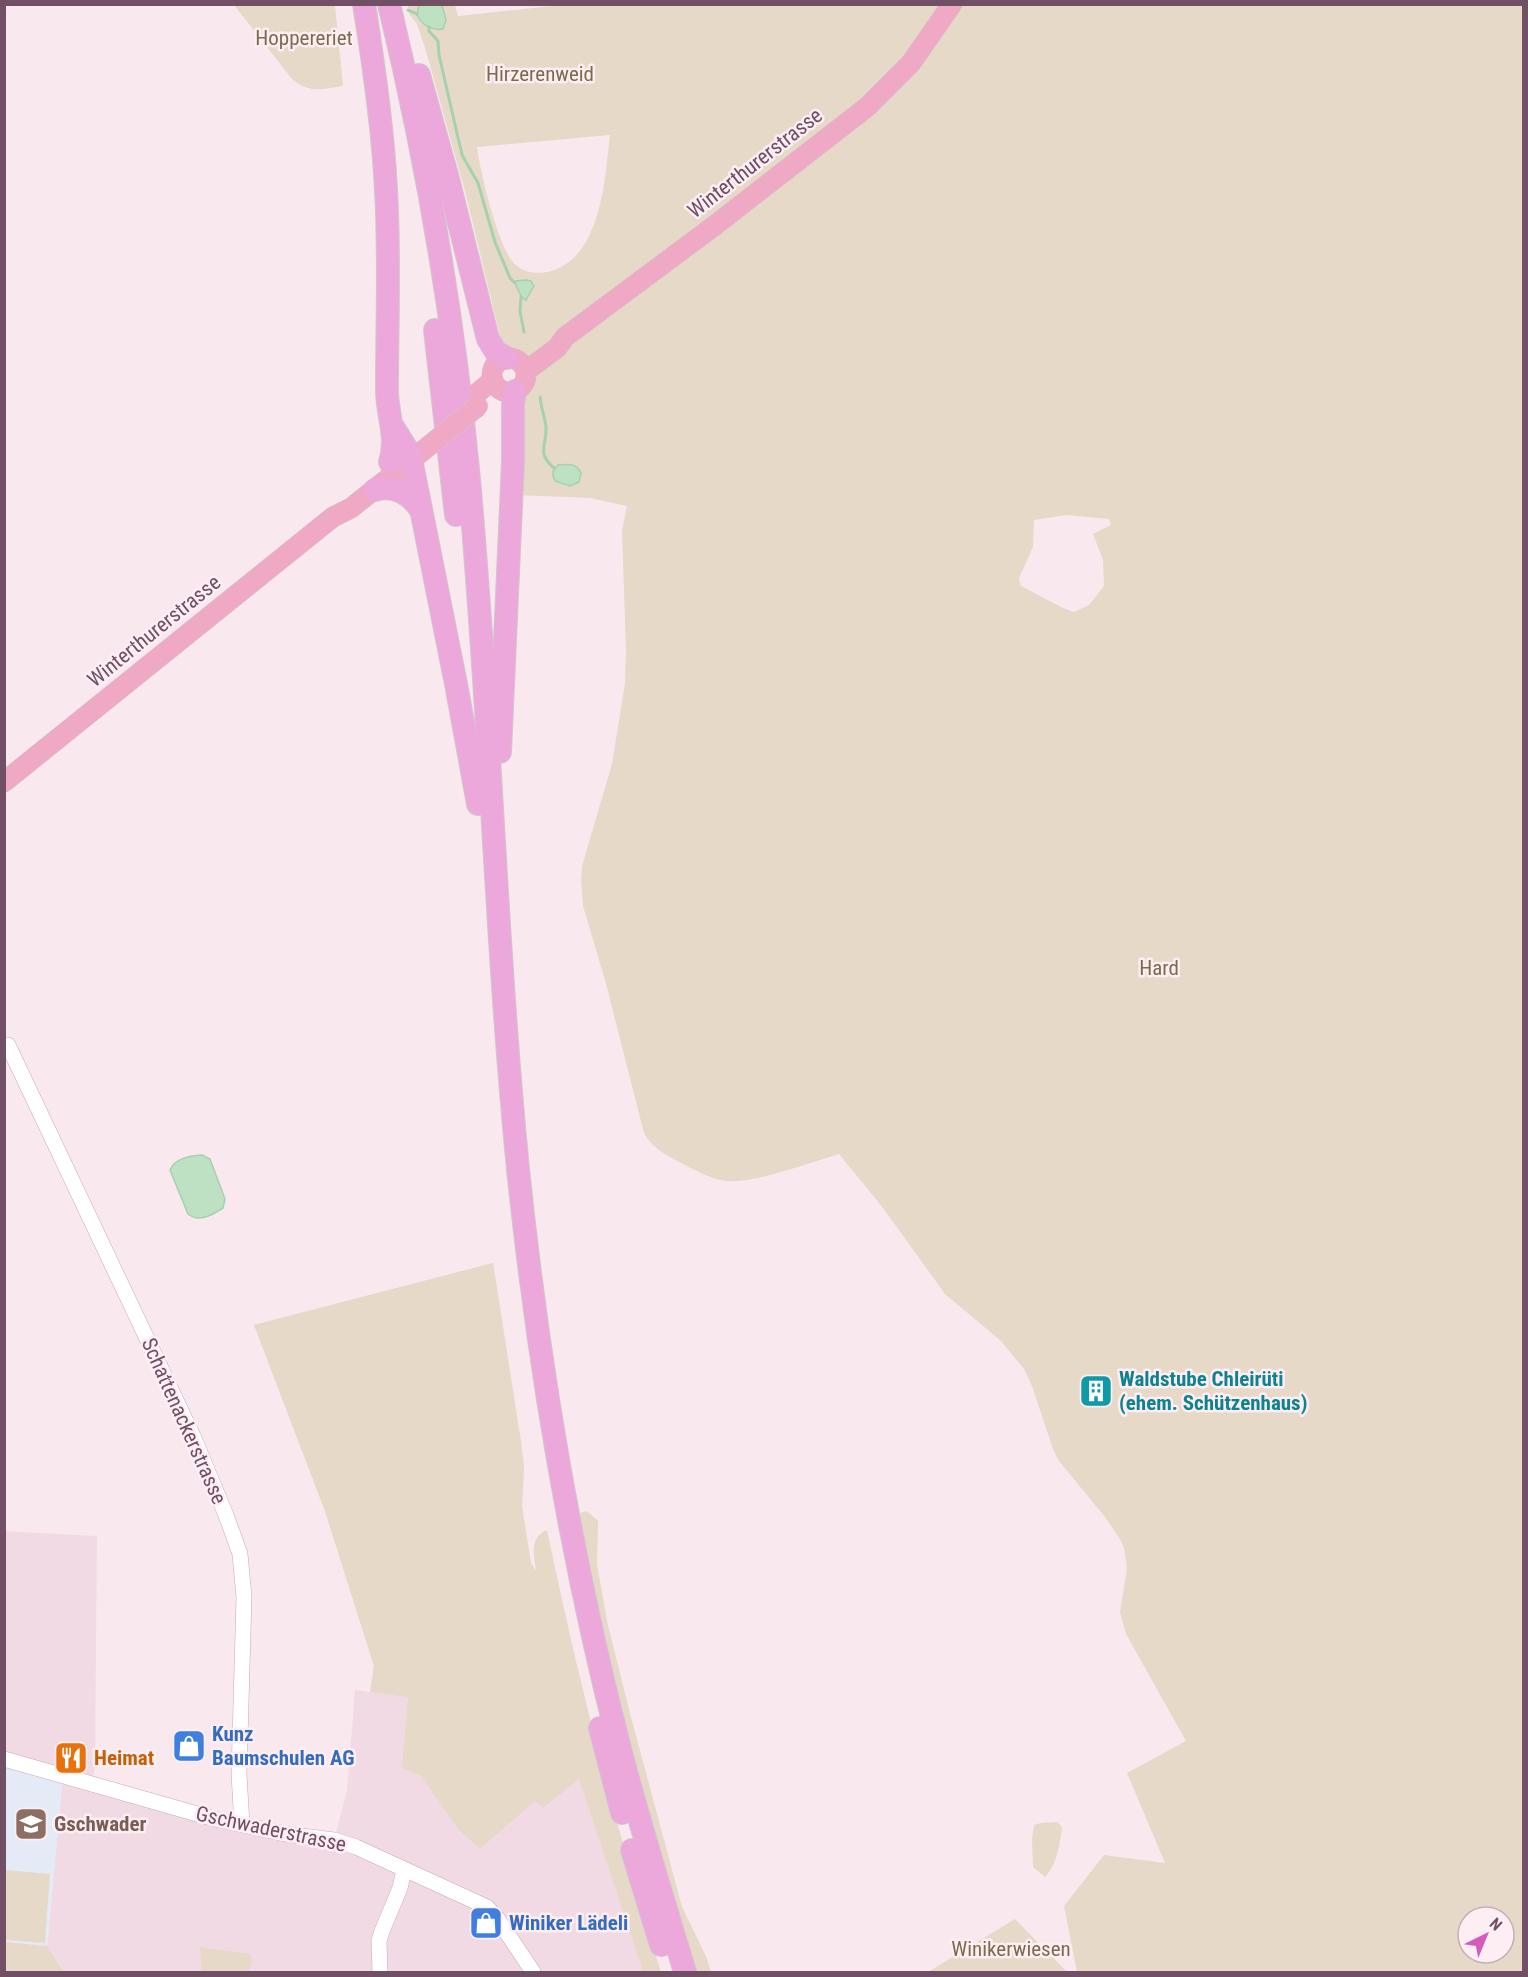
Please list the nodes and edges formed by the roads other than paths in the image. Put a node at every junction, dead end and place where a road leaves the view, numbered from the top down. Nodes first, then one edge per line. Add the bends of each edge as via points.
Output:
1 (364, 4) edge
2 (373, 4) edge
3 (389, 4) edge
4 (396, 4) edge
5 (952, 4) edge
6 (510, 375) junction
7 (403, 457) junction
8 (375, 490) junction
9 (421, 510) junction
10 (333, 517) junction
11 (4, 782) edge
12 (478, 804) junction
13 (494, 849) junction
14 (8, 1045) dead end
15 (4, 1760) edge
16 (242, 1825) junction
17 (404, 1870) junction
18 (380, 1972) edge
19 (533, 1972) edge
20 (669, 1972) edge
21 (685, 1972) edge

1 - 7 highway via 386,189 387,393 392,426
2 - 12 highway via 410,174 442,381 460,555
3 - 13 highway via 442,271 459,389 475,548
4 - 6 highway via 447,175 488,339
5 - 6 main road, Winterthurerstrasse via 897,78 867,107 565,337 557,348
6 - 7 main road, Winterthurerstrasse
6 - 13 highway via 513,461
7 - 8 main road, Winterthurerstrasse
7 - 9 highway
7 - 10 main road, Winterthurerstrasse via 345,500
8 - 9 highway via 396,490
8 - 10 main road, Winterthurerstrasse
9 - 12 highway
10 - 11 main road, Winterthurerstrasse
12 - 20 highway via 505,1178 533,1400 559,1543 606,1758
13 - 21 highway via 519,1180 561,1478 619,1745
14 - 16 street, Schattenackerstrasse via 184,1417 240,1554 244,1597 239,1774
15 - 16 street, Gschwaderstrasse
16 - 17 street, Gschwaderstrasse via 340,1842
17 - 18 street via 379,1941
17 - 19 street, Gschwaderstrasse via 487,1908

